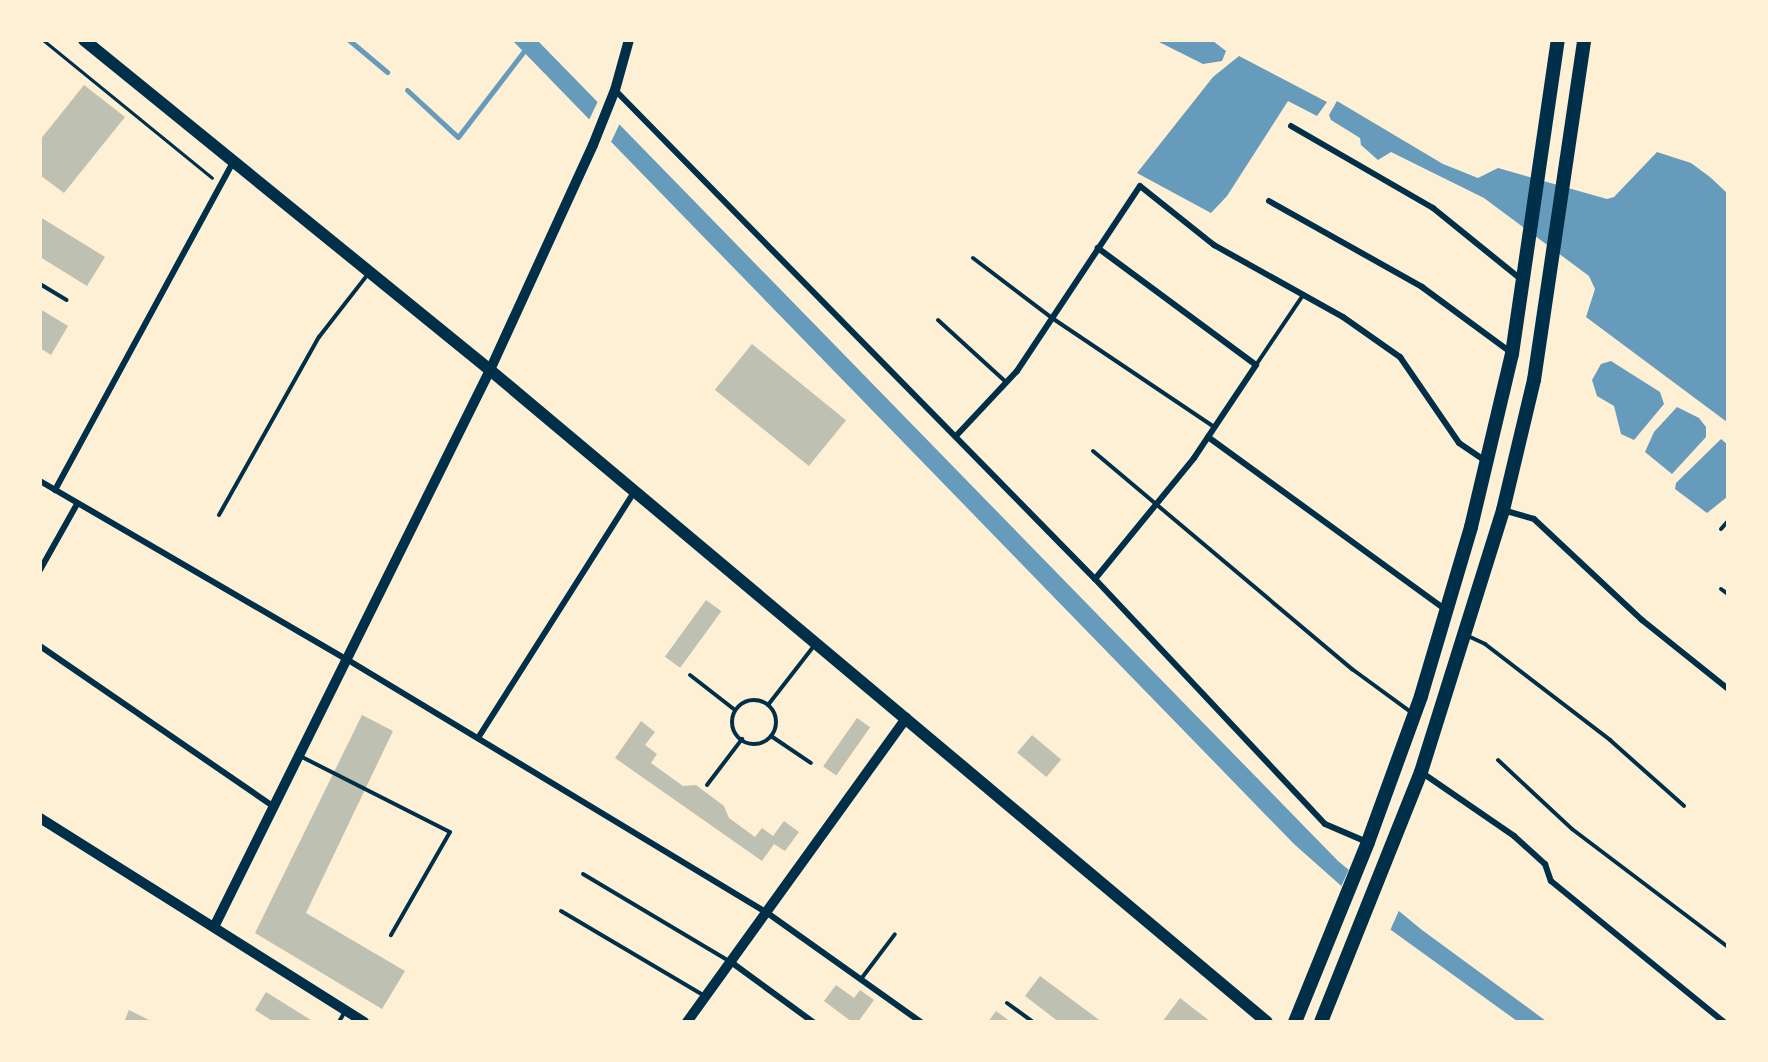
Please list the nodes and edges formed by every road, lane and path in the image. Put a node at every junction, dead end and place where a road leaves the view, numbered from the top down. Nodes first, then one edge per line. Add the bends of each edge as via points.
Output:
1 (42, 40) edge
2 (84, 40) edge
3 (629, 40) edge
4 (1558, 40) edge
5 (1584, 40) edge
6 (615, 90) junction
7 (1291, 126) dead end
8 (233, 162) junction
9 (221, 185) junction
10 (1269, 201) dead end
11 (1098, 248) junction
12 (973, 258) dead end
13 (370, 273) junction
14 (1523, 281) junction
15 (40, 284) edge
16 (1303, 295) junction
17 (67, 300) dead end
18 (1052, 318) junction
19 (938, 320) dead end
20 (1512, 354) junction
21 (1256, 365) junction
22 (490, 370) junction
23 (1006, 383) junction
24 (1215, 427) junction
25 (956, 436) junction
26 (1208, 437) junction
27 (1093, 451) dead end
28 (1486, 461) junction
29 (40, 481) edge
30 (55, 490) junction
31 (635, 491) junction
32 (1157, 503) junction
33 (77, 504) junction
34 (1503, 510) junction
35 (219, 515) dead end
36 (1728, 521) edge
37 (1721, 529) dead end
38 (40, 570) edge
39 (1095, 579) junction
40 (1721, 589) dead end
41 (1728, 594) edge
42 (1446, 610) junction
43 (1466, 634) junction
44 (816, 643) junction
45 (40, 646) edge
46 (348, 660) junction
47 (690, 675) dead end
48 (1727, 688) edge
49 (768, 705) junction
50 (735, 710) junction
51 (1414, 714) junction
52 (906, 718) junction
53 (771, 736) junction
54 (478, 738) junction
55 (741, 739) junction
56 (300, 756) junction
57 (1498, 760) dead end
58 (811, 763) dead end
59 (1420, 772) junction
60 (708, 785) dead end
61 (1684, 806) dead end
62 (274, 807) junction
63 (40, 818) edge
64 (1368, 842) junction
65 (583, 874) dead end
66 (561, 911) dead end
67 (766, 912) junction
68 (214, 927) junction
69 (895, 934) dead end
70 (391, 935) dead end
71 (1728, 947) edge
72 (731, 962) junction
73 (861, 979) junction
74 (705, 996) junction
75 (1007, 1003) dead end
76 (345, 1010) junction
77 (1261, 1020) edge
78 (689, 1021) edge
79 (339, 1022) edge
80 (364, 1022) edge
81 (813, 1022) edge
82 (921, 1022) edge
83 (1033, 1022) edge
84 (1295, 1022) edge
85 (1321, 1022) edge
86 (1724, 1022) edge

1 - 9 path
2 - 8 main road
3 - 6 street
4 - 14 main road
5 - 34 main road via 1534,380
6 - 22 street
6 - 25 street
7 - 14 street via 1433,208
8 - 9 street
8 - 13 main road
9 - 30 street
10 - 20 street via 1422,287
11 - 16 street via 1140,186 1214,245
11 - 18 street
11 - 21 street
12 - 18 lane
13 - 22 main road
13 - 35 lane via 319,336
14 - 20 main road
15 - 17 lane
16 - 21 lane
16 - 28 street via 1400,357 1460,443
18 - 23 street
18 - 24 lane
19 - 23 lane
20 - 28 main road
21 - 24 street
22 - 31 main road
22 - 46 street
23 - 25 street
24 - 26 street
25 - 39 street
26 - 32 street
26 - 42 street
27 - 32 lane
28 - 42 main road
29 - 30 street
30 - 33 street
31 - 44 main road
31 - 54 street
32 - 39 street
32 - 51 lane via 1352,669
33 - 38 street
33 - 46 street
34 - 43 main road
34 - 48 street via 1534,519 1642,620
36 - 37 lane
39 - 64 street via 1325,824
40 - 41 lane
42 - 51 main road
43 - 59 main road
43 - 61 lane via 1485,644 1610,740
44 - 49 lane
44 - 52 main road
45 - 62 street
46 - 54 street
46 - 56 street
47 - 50 lane
49 - 50 lane via 749,700
49 - 53 lane via 776,716
50 - 55 lane via 732,723
51 - 64 main road
52 - 67 street
52 - 77 main road
53 - 55 lane via 759,743
53 - 58 lane
54 - 67 street
55 - 60 lane
56 - 62 street
56 - 70 lane via 450,832
57 - 71 lane via 1572,829
59 - 85 main road
59 - 86 street via 1514,836 1545,864 1551,881
62 - 68 street
63 - 68 street
64 - 84 main road
65 - 72 lane
66 - 74 lane
67 - 72 street
67 - 73 street
68 - 76 street
69 - 73 lane
72 - 74 street
72 - 81 street
73 - 82 street
74 - 78 street
75 - 83 lane
76 - 79 lane
76 - 80 street

